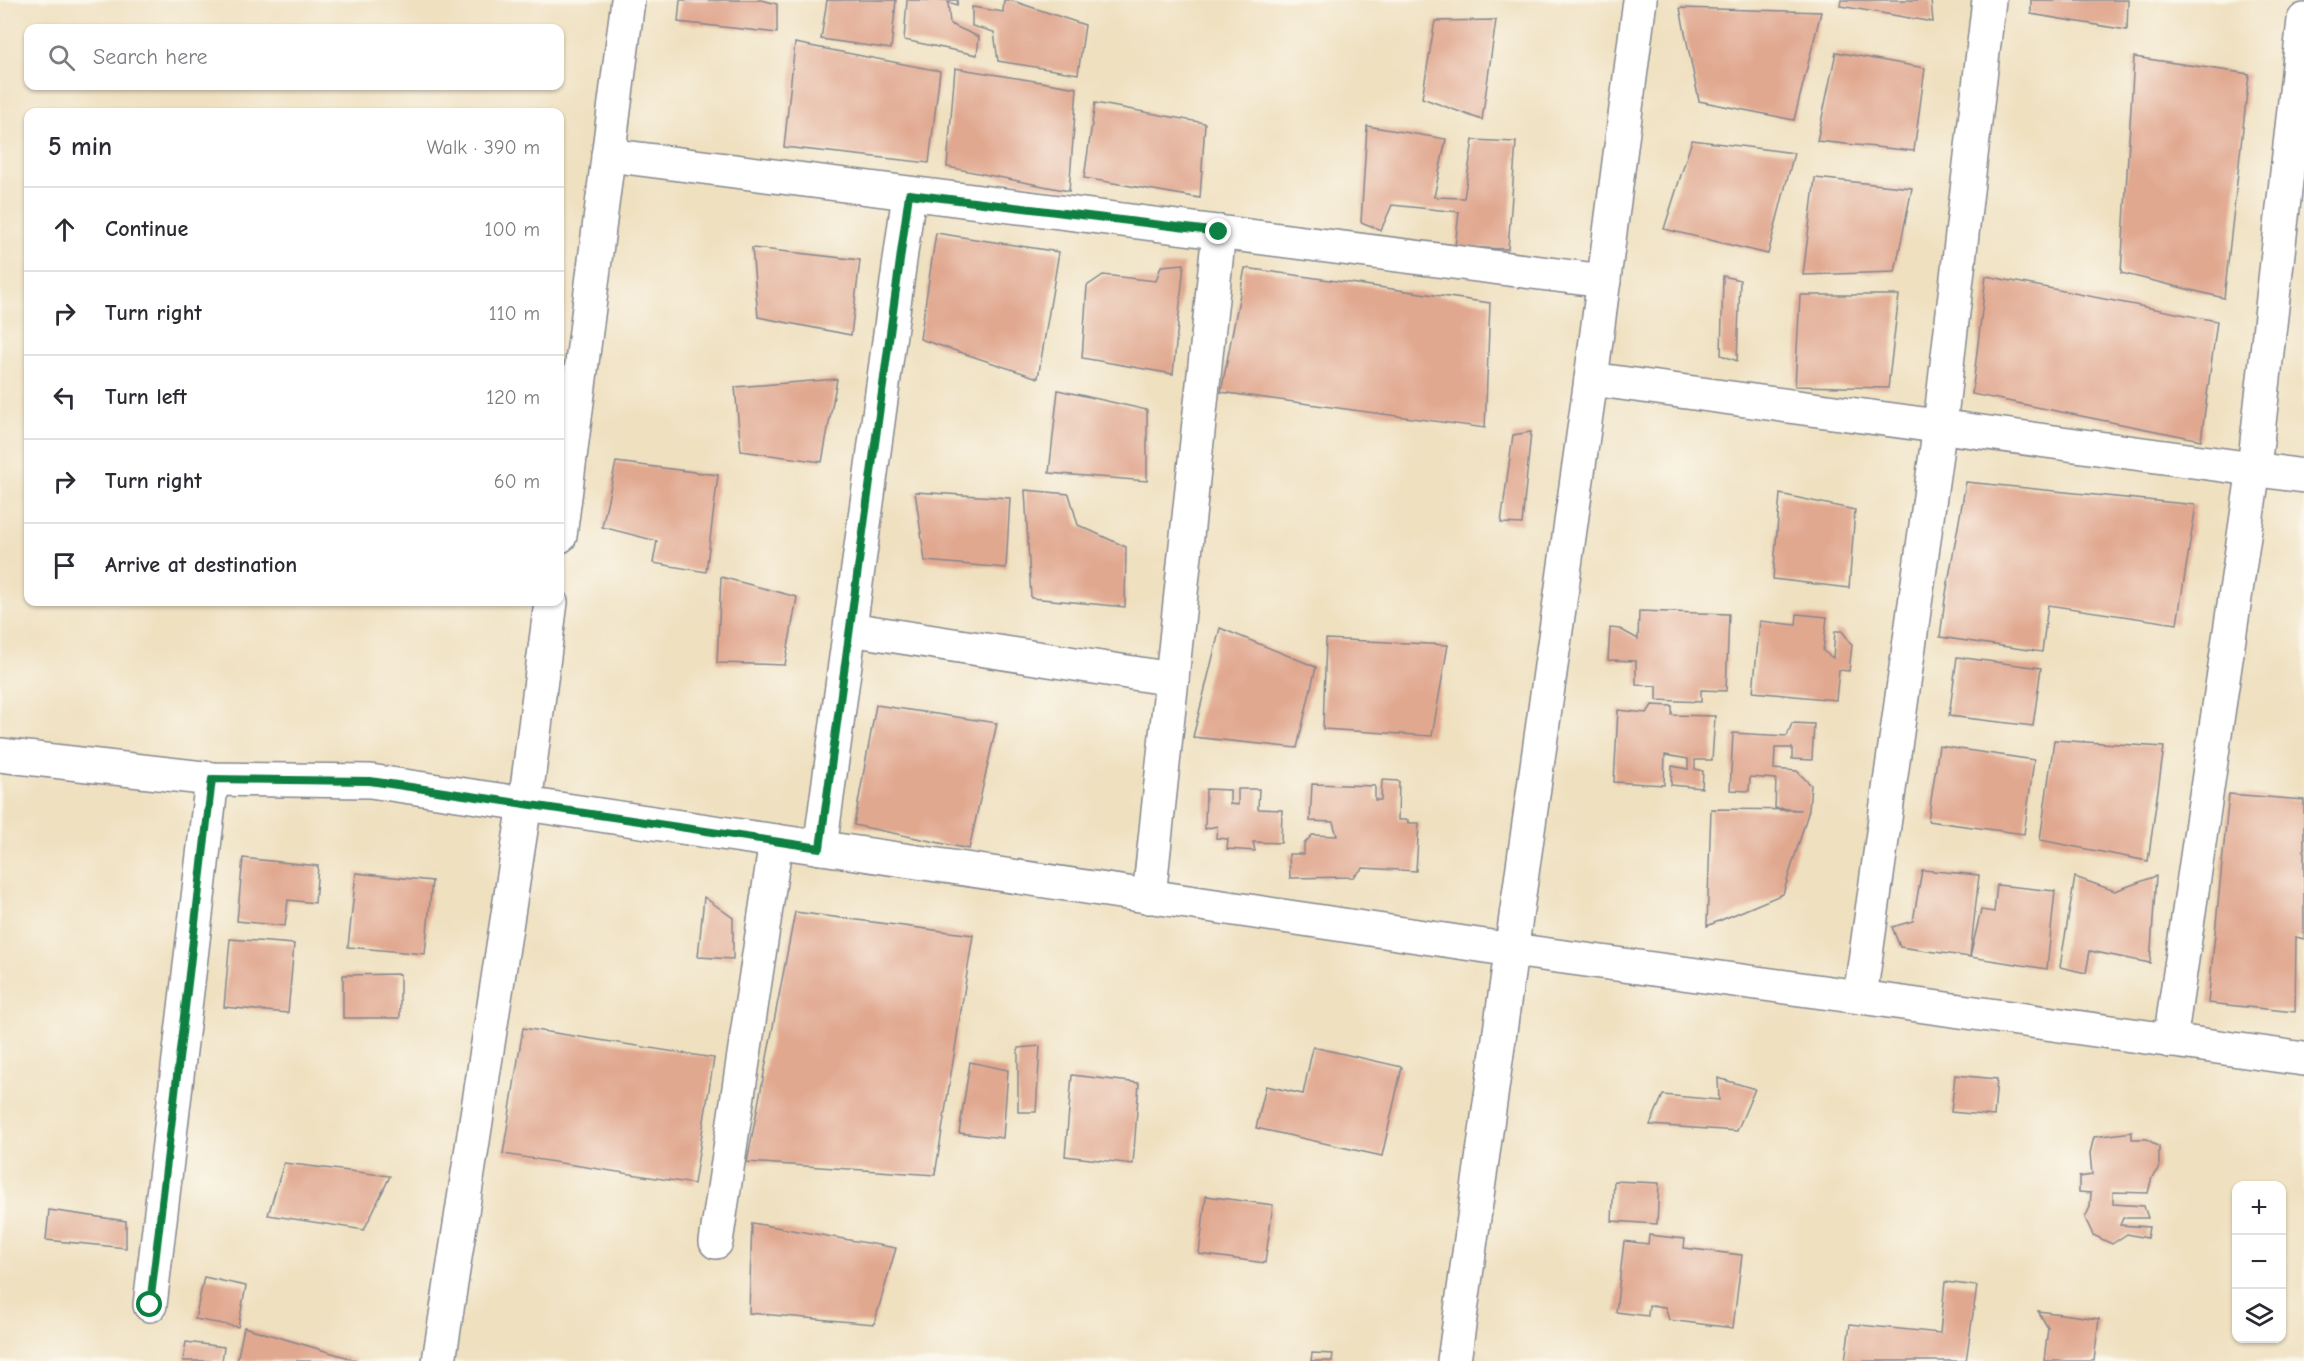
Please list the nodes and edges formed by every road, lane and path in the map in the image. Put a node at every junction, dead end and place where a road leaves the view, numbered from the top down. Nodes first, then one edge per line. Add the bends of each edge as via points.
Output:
1 (628, 0) edge
2 (1640, 0) edge
3 (1989, 0) edge
4 (2304, 20) edge
5 (608, 155) junction
6 (909, 194) junction
7 (1219, 232) junction
8 (1604, 281) junction
9 (1592, 379) junction
10 (1940, 425) junction
11 (2254, 468) junction
12 (2304, 476) edge
13 (564, 504) edge
14 (550, 606) edge
15 (850, 629) junction
16 (1172, 679) junction
17 (0, 755) edge
18 (212, 779) junction
19 (525, 804) junction
20 (776, 841) junction
21 (820, 848) junction
22 (1149, 897) junction
23 (1512, 951) junction
24 (1860, 996) junction
25 (2170, 1041) junction
26 (2304, 1059) edge
27 (716, 1242) dead end
28 (150, 1305) dead end
29 (439, 1361) edge
30 (1454, 1361) edge

1 - 5 street
2 - 8 street
3 - 10 street
4 - 11 street
5 - 6 street
5 - 13 street
6 - 7 street
6 - 15 street
7 - 8 street
7 - 16 street
8 - 9 street
9 - 10 street
9 - 23 street
10 - 11 street
10 - 24 street
11 - 12 street
11 - 25 street
14 - 19 street
15 - 16 street
15 - 21 street
16 - 22 street
17 - 18 street
18 - 19 street via 370,781
18 - 28 street
19 - 20 street
19 - 29 street
20 - 21 street
20 - 27 street
21 - 22 street
22 - 23 street
23 - 24 street
23 - 30 street
24 - 25 street
25 - 26 street

